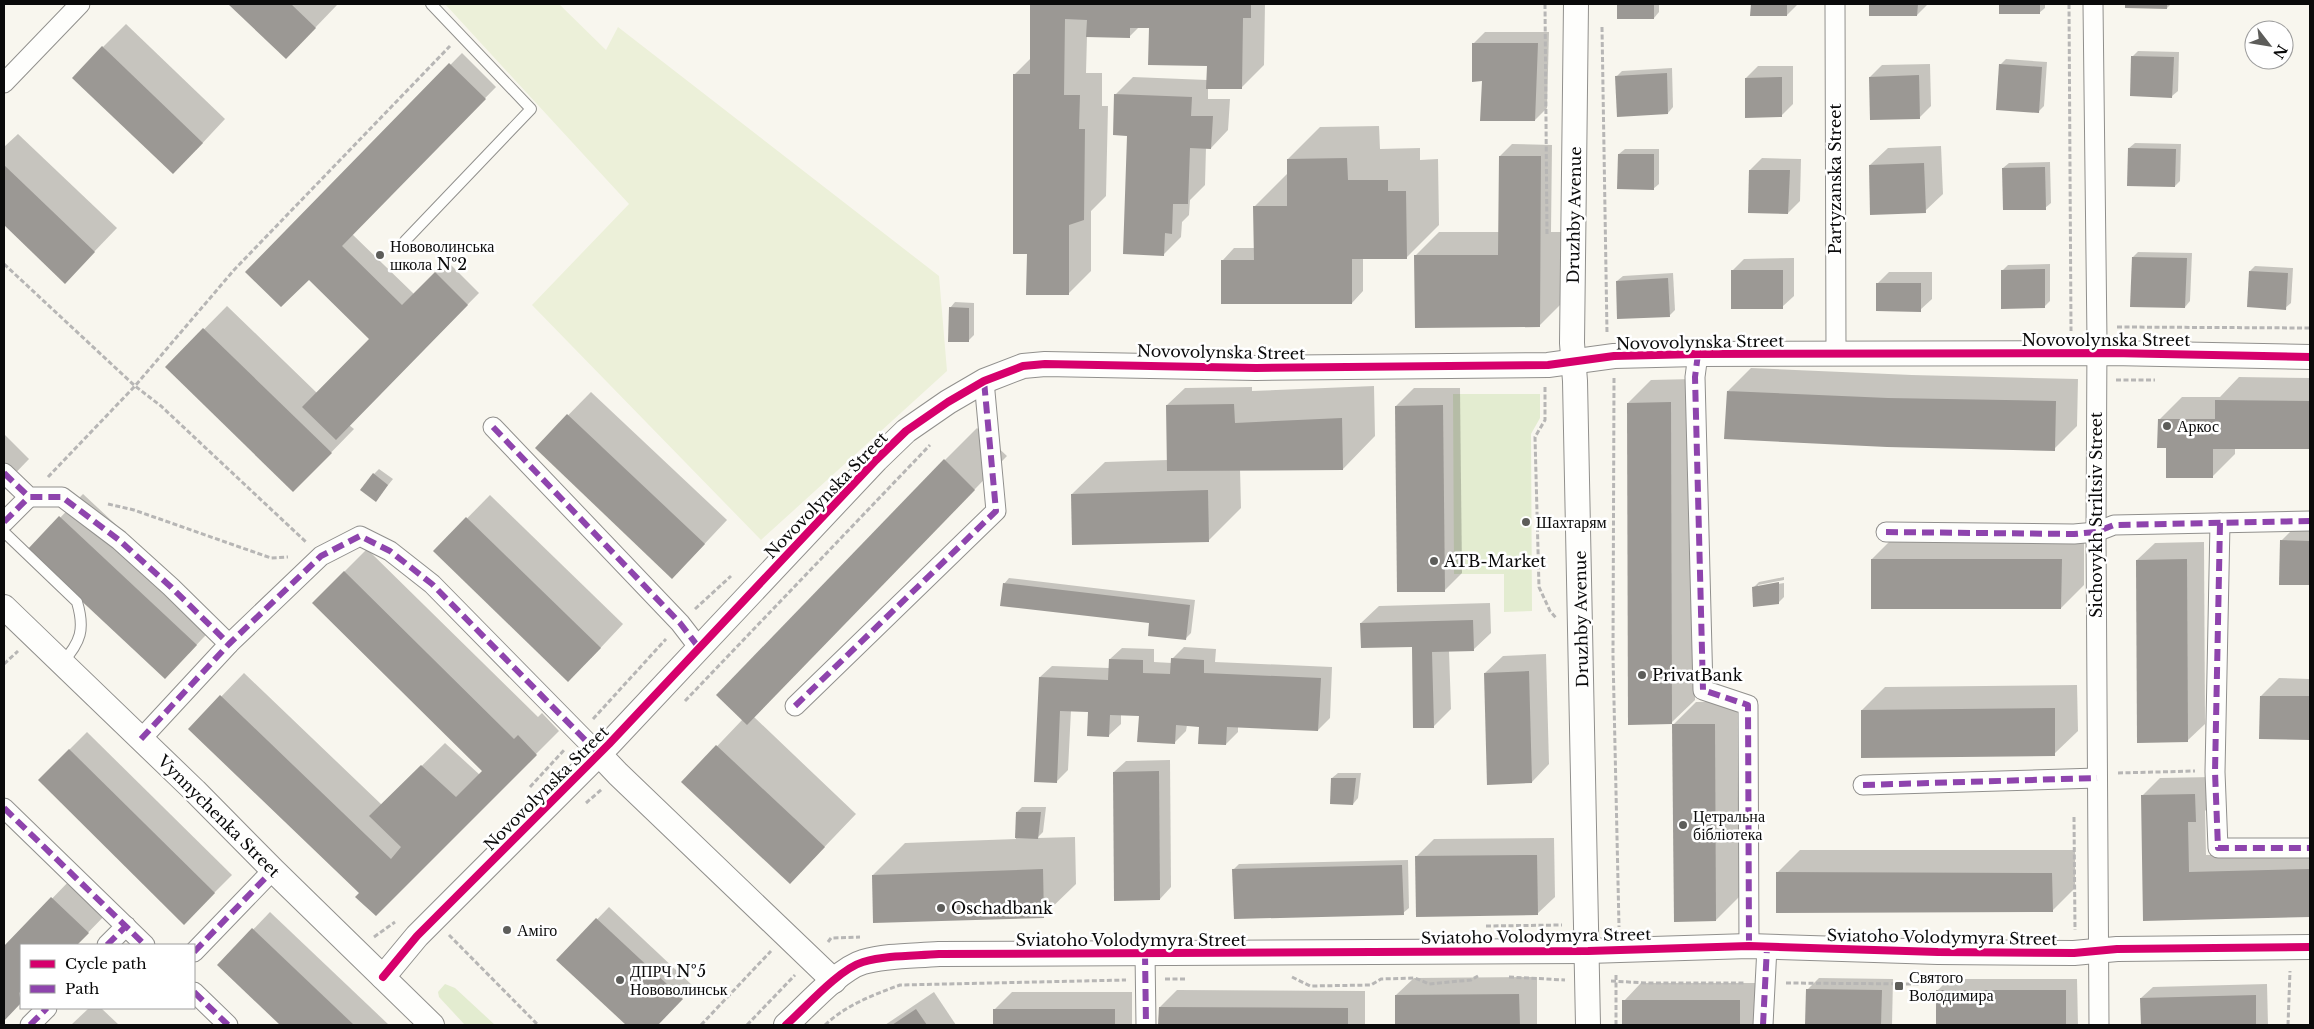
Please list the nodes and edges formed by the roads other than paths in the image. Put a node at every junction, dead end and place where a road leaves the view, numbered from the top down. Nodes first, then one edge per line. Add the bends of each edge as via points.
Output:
1 (80, 4) edge
2 (431, 4) edge
3 (1576, 4) edge
4 (1835, 4) edge
5 (2093, 4) edge
6 (4, 83) edge
7 (405, 242) dead end
8 (1698, 354) junction
9 (1836, 354) junction
10 (2096, 354) junction
11 (2310, 357) edge
12 (1574, 372) junction
13 (984, 381) junction
14 (493, 427) dead end
15 (4, 473) edge
16 (29, 497) junction
17 (2310, 521) edge
18 (4, 522) edge
19 (2220, 523) junction
20 (4, 532) edge
21 (1886, 532) dead end
22 (2096, 532) junction
23 (4, 607) edge
24 (229, 644) junction
25 (700, 648) junction
26 (62, 663) junction
27 (795, 706) dead end
28 (141, 739) junction
29 (599, 754) junction
30 (2097, 778) junction
31 (1863, 785) dead end
32 (4, 808) edge
33 (2310, 848) edge
34 (273, 870) junction
35 (126, 926) junction
36 (108, 944) edge
37 (145, 944) edge
38 (1758, 946) junction
39 (2310, 947) edge
40 (195, 951) edge
41 (1588, 951) junction
42 (2098, 951) junction
43 (1145, 953) junction
44 (383, 977) junction
45 (834, 981) junction
46 (195, 993) edge
47 (46, 1009) edge
48 (30, 1025) edge
49 (228, 1025) edge
50 (432, 1025) edge
51 (786, 1025) edge
52 (1146, 1025) edge
53 (1588, 1025) edge
54 (1763, 1025) edge
55 (2099, 1025) edge

1 - 6 street
2 - 7 lane via 531,109
3 - 12 street, Druzhby Avenue
4 - 9 street, Partyzanska Street
5 - 10 street, Sichovykh Striltsiv Street
8 - 9 street, Novovolynska Street
8 - 12 street, Novovolynska Street via 1614,356
8 - 38 street via 1695,377 1703,690 1748,705
9 - 10 street, Novovolynska Street via 2071,342
10 - 11 street, Novovolynska Street
10 - 22 street, Sichovykh Striltsiv Street
12 - 13 street, Novovolynska Street via 1546,376 1068,363 1023,366
12 - 41 street, Druzhby Avenue
13 - 25 street, Novovolynska Street via 906,431
13 - 27 street via 996,511
14 - 25 street
15 - 16 street
16 - 18 street
16 - 24 street via 62,497 119,540
17 - 19 street
19 - 22 street via 2114,525
19 - 33 street via 2215,772 2218,848
20 - 26 lane via 77,602 82,618 77,647
21 - 22 street
22 - 30 street, Sichovykh Striltsiv Street
23 - 26 street, Vynnychenka Street
24 - 28 street
24 - 29 street via 321,556 360,536 390,551 432,584
25 - 29 street, Novovolynska Street
26 - 28 street, Vynnychenka Street
28 - 34 street, Vynnychenka Street
29 - 44 street, Novovolynska Street via 417,936
29 - 45 street
30 - 31 street
30 - 42 street, Sichovykh Striltsiv Street
32 - 35 street
34 - 40 street
34 - 44 street, Vynnychenka Street
35 - 36 street
35 - 37 street
38 - 41 street, Sviatoho Volodymyra Street
38 - 42 street, Sviatoho Volodymyra Street via 1957,953
38 - 54 street
39 - 42 street, Sviatoho Volodymyra Street
41 - 43 street, Sviatoho Volodymyra Street
41 - 53 street, Druzhby Avenue
42 - 55 street, Sichovykh Striltsiv Street
43 - 45 street, Sviatoho Volodymyra Street via 939,954 884,958 861,962
43 - 52 street
44 - 50 street, Vynnychenka Street
45 - 51 street, Sviatoho Volodymyra Street
46 - 49 street
47 - 48 street

